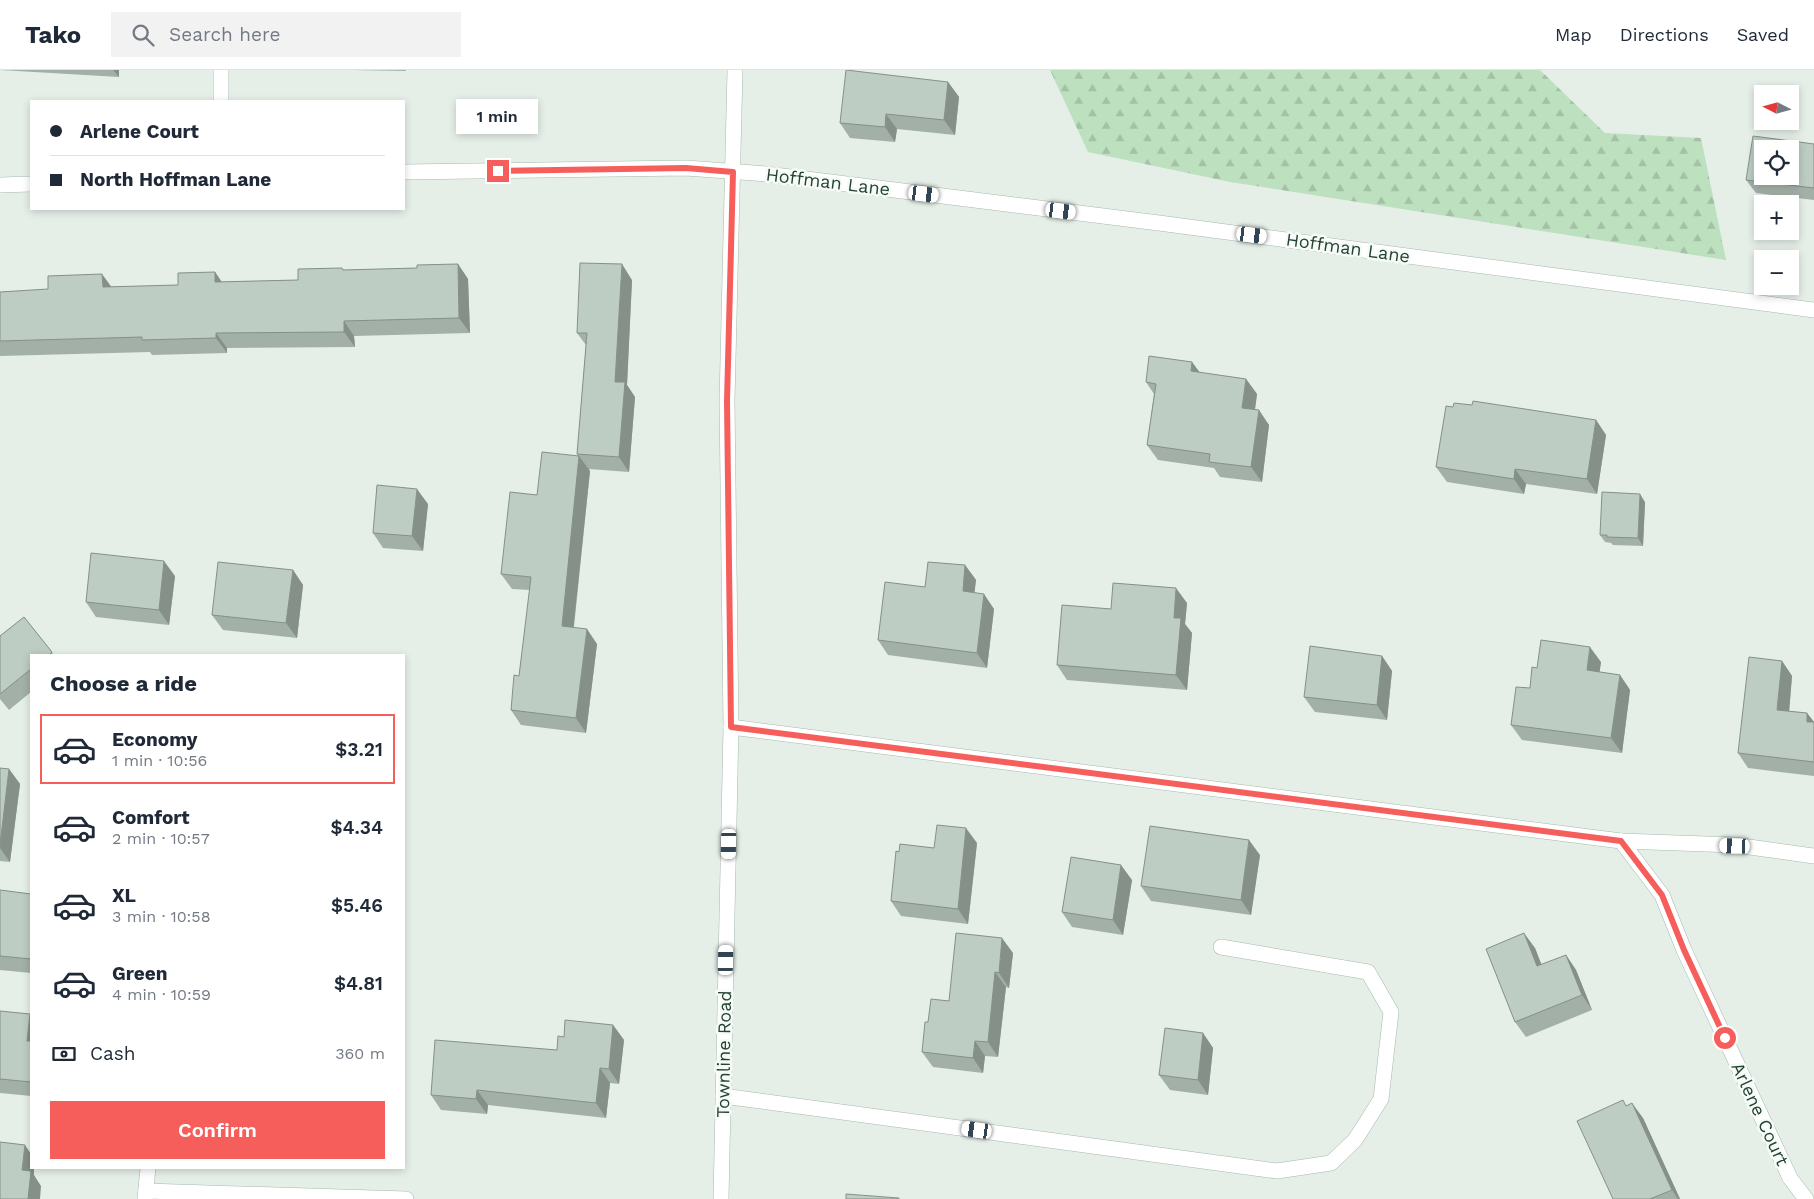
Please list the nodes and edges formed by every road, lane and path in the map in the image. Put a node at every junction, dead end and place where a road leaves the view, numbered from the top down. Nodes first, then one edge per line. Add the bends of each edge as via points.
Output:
1 (221, 70) edge
2 (735, 70) edge
3 (221, 100) edge
4 (405, 172) edge
5 (733, 172) junction
6 (30, 184) edge
7 (0, 185) edge
8 (1814, 310) edge
9 (731, 727) junction
10 (1621, 841) junction
11 (1814, 856) edge
12 (1221, 947) dead end
13 (723, 1096) junction
14 (148, 1169) edge
15 (146, 1195) edge
16 (406, 1199) edge
17 (721, 1199) edge
18 (1806, 1199) edge

1 - 3 street
2 - 5 street, Townline Road
4 - 5 street, Hoffman Lane via 686,168
5 - 8 street, Hoffman Lane via 1189,226
5 - 9 street, Townline Road via 727,401
6 - 7 street
9 - 10 street
9 - 13 street, Townline Road
10 - 11 street via 1735,846
10 - 18 street, Arlene Court via 1662,895 1684,950 1790,1178
12 - 13 street via 1368,972 1390,1012 1381,1099 1355,1140 1331,1163 1276,1171
13 - 17 street, Townline Road
14 - 15 street
15 - 16 street

